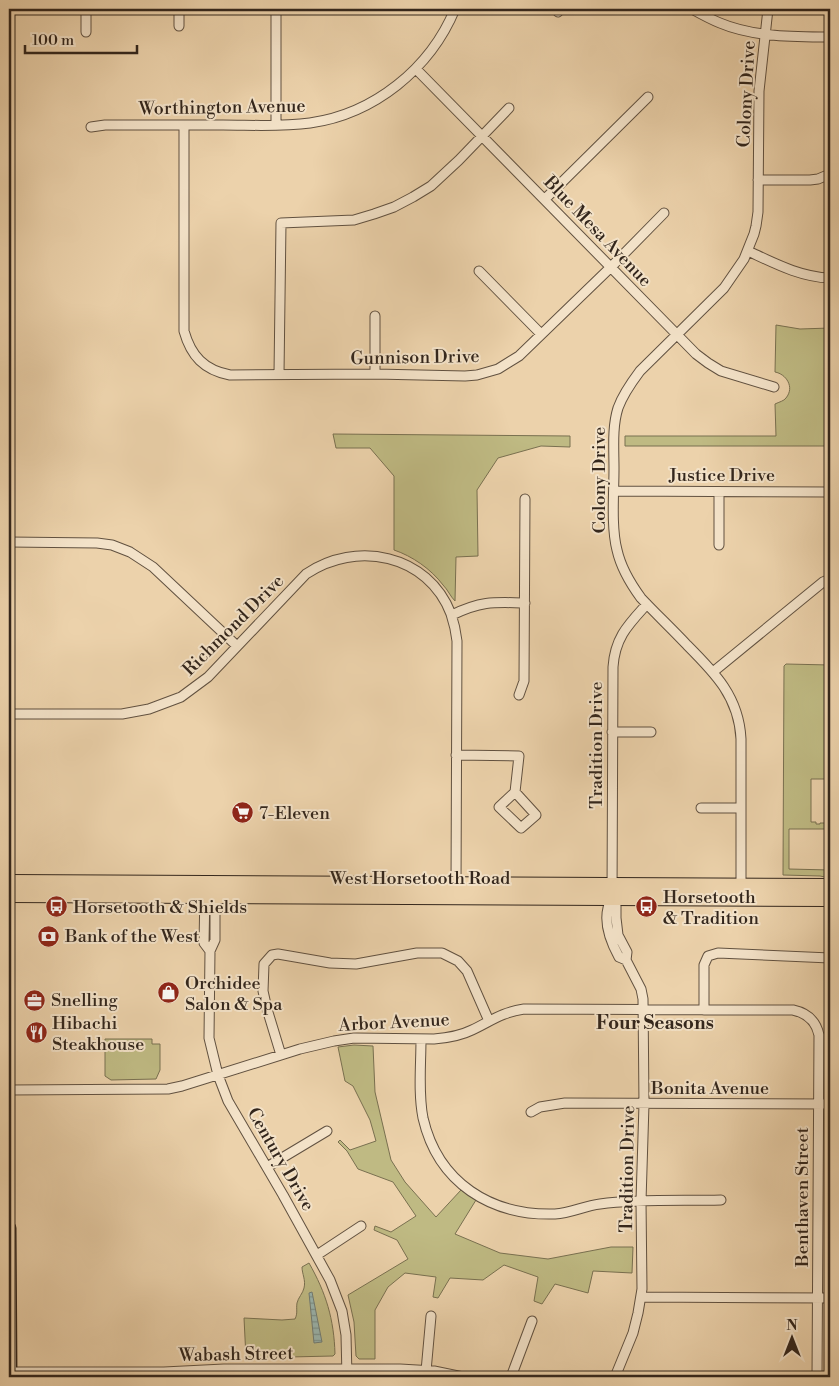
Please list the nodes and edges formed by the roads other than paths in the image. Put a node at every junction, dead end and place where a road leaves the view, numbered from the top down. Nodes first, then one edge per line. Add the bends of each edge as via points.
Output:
1 (86, 9) edge
2 (179, 9) edge
3 (276, 9) edge
4 (454, 9) edge
5 (692, 9) edge
6 (768, 9) edge
7 (179, 26) dead end
8 (86, 32) dead end
9 (765, 34) junction
10 (830, 37) edge
11 (416, 69) junction
12 (648, 97) dead end
13 (509, 108) dead end
14 (184, 125) junction
15 (276, 126) junction
16 (92, 128) dead end
17 (482, 136) junction
18 (830, 174) edge
19 (758, 180) junction
20 (545, 199) junction
21 (664, 212) dead end
22 (748, 251) junction
23 (611, 267) junction
24 (479, 271) dead end
25 (830, 278) edge
26 (375, 316) dead end
27 (541, 334) junction
28 (677, 335) junction
29 (279, 374) junction
30 (376, 374) junction
31 (774, 387) dead end
32 (614, 491) junction
33 (719, 492) junction
34 (830, 492) edge
35 (526, 499) dead end
36 (9, 542) edge
37 (719, 545) dead end
38 (830, 579) edge
39 (525, 603) junction
40 (648, 604) junction
41 (452, 615) junction
42 (237, 646) junction
43 (713, 672) junction
44 (519, 695) dead end
45 (9, 714) edge
46 (612, 732) junction
47 (651, 732) dead end
48 (456, 755) junction
49 (515, 792) dead end
50 (701, 808) dead end
51 (741, 808) junction
52 (9, 882) edge
53 (830, 886) edge
54 (210, 889) junction
55 (456, 890) junction
56 (612, 891) junction
57 (741, 892) junction
58 (9, 895) edge
59 (830, 899) edge
60 (830, 958) edge
61 (643, 1010) junction
62 (704, 1010) junction
63 (811, 1018) joint
64 (488, 1021) junction
65 (420, 1039) junction
66 (281, 1055) junction
67 (218, 1075) junction
68 (9, 1090) edge
69 (644, 1104) junction
70 (818, 1104) junction
71 (830, 1104) edge
72 (531, 1112) dead end
73 (327, 1131) dead end
74 (267, 1167) junction
75 (721, 1200) dead end
76 (641, 1201) junction
77 (361, 1226) dead end
78 (9, 1228) edge
79 (317, 1255) junction
80 (641, 1297) junction
81 (818, 1298) junction
82 (830, 1298) edge
83 (431, 1316) dead end
84 (532, 1321) dead end
85 (426, 1370) junction
86 (9, 1373) edge
87 (347, 1373) edge
88 (462, 1377) edge
89 (511, 1377) edge
90 (615, 1377) edge
91 (817, 1377) edge

1 - 8 street
2 - 7 street
3 - 15 street
4 - 11 street, Worthington Avenue via 438,41
5 - 9 street via 721,24
6 - 9 street, Colony Drive
9 - 10 street
9 - 19 street, Colony Drive via 758,91
11 - 15 street, Worthington Avenue via 377,99 345,114 311,123
11 - 17 street, Blue Mesa Avenue
12 - 20 street
13 - 17 street
14 - 15 street, Worthington Avenue
14 - 16 street, Worthington Avenue via 105,125
14 - 29 street, Gunnison Drive via 183,324 187,342 195,362 211,369 230,375
17 - 20 street, Blue Mesa Avenue
17 - 29 street via 431,186 394,207 354,220 281,223
18 - 19 street via 810,180
19 - 22 street, Colony Drive via 758,212
20 - 23 street, Blue Mesa Avenue
21 - 23 street, Gunnison Drive
22 - 25 street via 801,273
22 - 28 street, Colony Drive via 724,288
23 - 27 street, Gunnison Drive
23 - 28 street, Blue Mesa Avenue
24 - 27 street
26 - 30 street
27 - 30 street, Gunnison Drive via 510,363 489,372 465,376
28 - 31 street, Blue Mesa Avenue via 696,354 721,371
28 - 32 street, Colony Drive via 630,383 618,408
29 - 30 street, Gunnison Drive
32 - 33 street, Justice Drive
32 - 40 street, Colony Drive via 615,537 621,563 633,588
33 - 34 street, Justice Drive
33 - 37 street
35 - 39 street
36 - 42 street via 97,543 130,552 153,567
38 - 43 street
39 - 41 street via 479,604
39 - 44 street via 524,681
40 - 43 street, Colony Drive
40 - 46 street, Tradition Drive via 627,626 616,646
41 - 42 street, Richmond Drive via 433,585 411,567 377,556 344,557 306,574
41 - 48 street, Richmond Drive via 457,640
42 - 45 street, Richmond Drive via 196,687 181,697 149,709 122,714
43 - 51 street, Colony Drive via 733,701 739,720 742,738
46 - 47 street
46 - 56 street, Tradition Drive
48 - 49 street via 519,756
48 - 55 street, Richmond Drive
50 - 51 street
51 - 57 street, Colony Drive
52 - 54 main road, West Horsetooth Road
53 - 57 main road, West Horsetooth Road
54 - 55 main road, West Horsetooth Road
54 - 58 main road, West Horsetooth Road
54 - 67 street, Century Drive via 204,943 210,951 209,1038
55 - 56 main road, West Horsetooth Road
56 - 57 main road, West Horsetooth Road
56 - 61 street, Tradition Drive via 607,906 610,938 641,989
57 - 59 main road, West Horsetooth Road
60 - 62 street via 718,953 708,956 704,965
61 - 62 street, Arbor Avenue
61 - 64 street, Arbor Avenue via 524,1010 502,1014
61 - 69 street, Tradition Drive
62 - 63 street, Arbor Avenue via 794,1010
63 - 70 street, Benthaven Street via 819,1035
64 - 65 street, Arbor Avenue via 459,1035
64 - 66 street via 467,972 458,961 442,953 417,952 356,964 278,954 272,955 264,964 263,992
65 - 66 street, Arbor Avenue via 334,1040
65 - 76 street via 421,1102 427,1131 445,1166 478,1197 503,1208 532,1214 557,1214 600,1204
66 - 67 street, Arbor Avenue
67 - 68 street, Arbor Avenue via 168,1089
67 - 74 street, Century Drive via 228,1101
69 - 70 street, Bonita Avenue
69 - 72 street, Bonita Avenue via 565,1103 540,1107
69 - 76 street, Tradition Drive
70 - 71 street, Bonita Avenue
70 - 81 street, Benthaven Street
73 - 74 street
74 - 79 street, Century Drive
75 - 76 street
76 - 80 street, Tradition Drive
77 - 79 street
78 - 86 main road
79 - 87 street, Century Drive via 342,1311
80 - 81 street
80 - 90 street, Tradition Drive via 633,1333
81 - 82 street
81 - 91 street, Benthaven Street
83 - 85 street
84 - 89 street
85 - 87 street, Wabash Street via 400,1368
85 - 88 street, Wabash Street
86 - 87 street, Wabash Street via 224,1369

